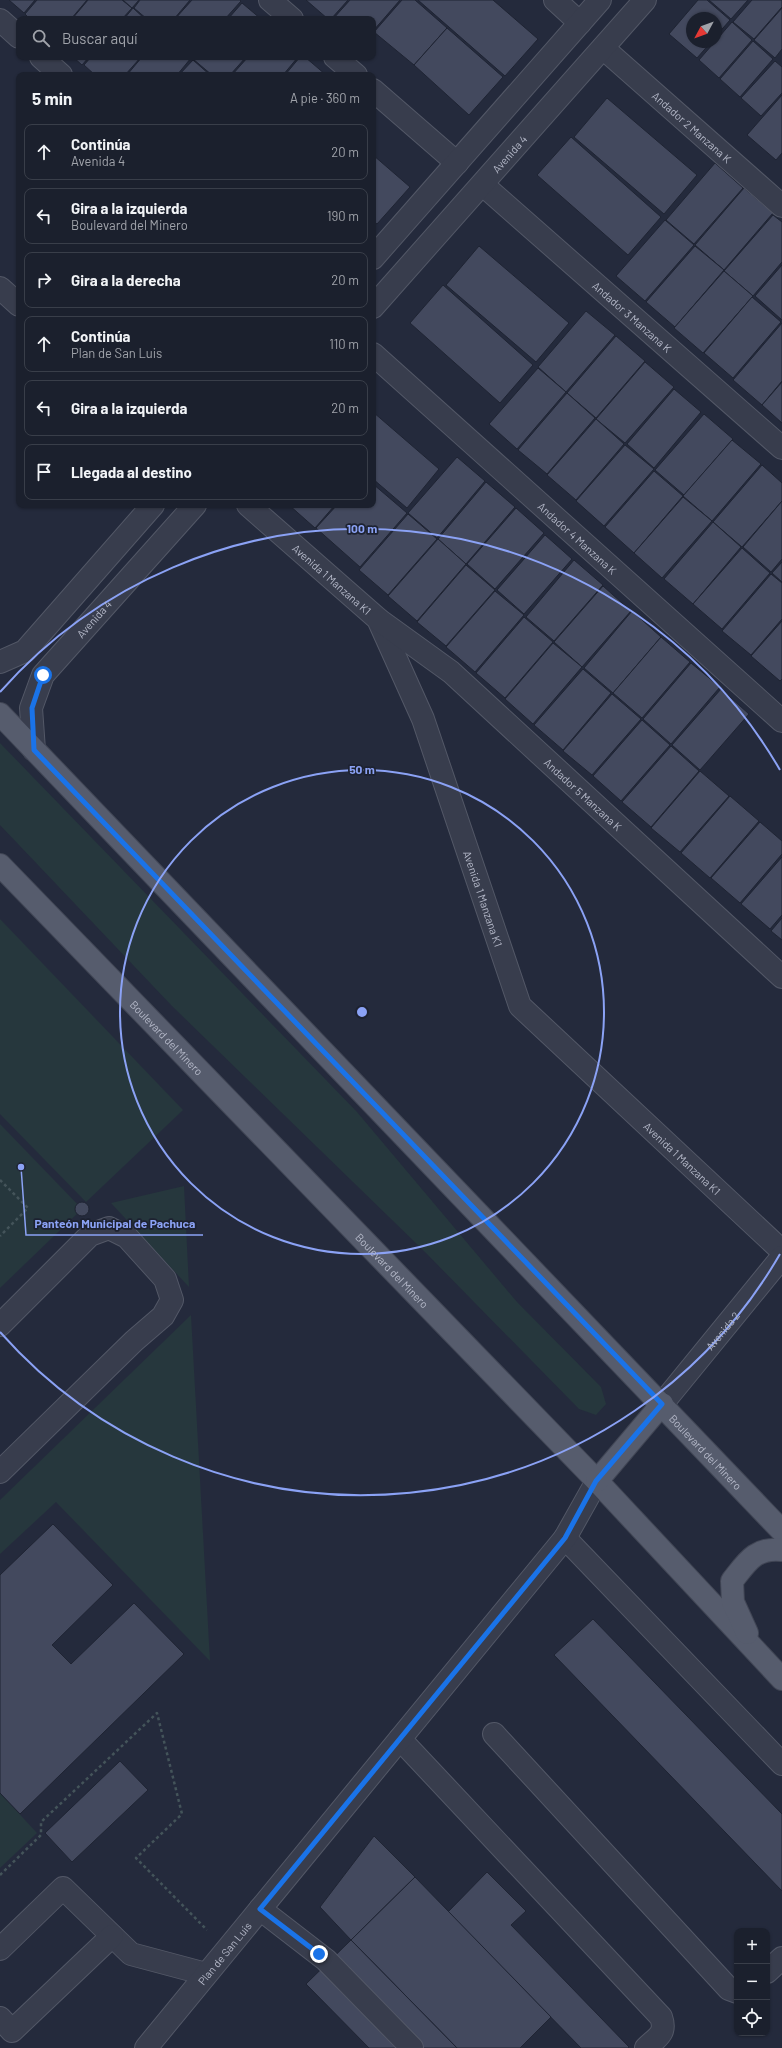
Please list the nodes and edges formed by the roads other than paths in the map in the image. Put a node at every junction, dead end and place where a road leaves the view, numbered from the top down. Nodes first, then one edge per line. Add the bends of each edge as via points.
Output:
1 (270, 0) edge
2 (555, 0) edge
3 (600, 0) edge
4 (646, 0) edge
5 (289, 16) edge
6 (0, 20) edge
7 (580, 23) junction
8 (16, 35) edge
9 (603, 48) junction
10 (44, 60) edge
11 (339, 60) edge
12 (58, 72) edge
13 (353, 72) edge
14 (376, 93) edge
15 (457, 163) junction
16 (483, 184) junction
17 (782, 206) edge
18 (376, 255) edge
19 (0, 288) edge
20 (16, 301) edge
21 (376, 304) edge
22 (376, 357) edge
23 (782, 448) edge
24 (192, 508) edge
25 (251, 508) edge
26 (150, 509) edge
27 (170, 533) junction
28 (378, 619) junction
29 (0, 662) edge
30 (0, 714) edge
31 (782, 721) edge
32 (34, 750) junction
33 (0, 865) edge
34 (782, 977) edge
35 (782, 1251) edge
36 (782, 1257) edge
37 (0, 1325) edge
38 (662, 1404) junction
39 (0, 1472) edge
40 (596, 1481) junction
41 (782, 1531) edge
42 (565, 1538) junction
43 (782, 1550) edge
44 (764, 1659) junction
45 (782, 1679) edge
46 (494, 1734) dead end
47 (400, 1739) junction
48 (782, 1764) edge
49 (260, 1909) junction
50 (112, 1936) junction
51 (0, 1949) edge
52 (782, 1958) edge
53 (770, 1969) edge
54 (206, 1974) junction
55 (734, 1991) edge
56 (0, 2018) edge
57 (146, 2048) edge
58 (412, 2048) edge
59 (646, 2048) edge

1 - 5 street
2 - 7 street
3 - 7 street
4 - 9 street, Avenida 4
6 - 8 street
7 - 15 street
9 - 16 street, Avenida 4
9 - 17 street, Andador 2 Manzana K
10 - 12 street
11 - 13 street
14 - 15 street
15 - 18 street
16 - 21 street, Avenida 4
16 - 23 street, Andador 3 Manzana K
19 - 20 street
22 - 31 street, Andador 4 Manzana K
24 - 27 street, Avenida 4
25 - 28 street, Avenida 1 Manzana K1
26 - 27 street
26 - 29 street via 24,651
27 - 32 street, Avenida 4 via 43,675 32,708
28 - 34 street, Andador 5 Manzana K via 451,672
28 - 35 street, Avenida 1 Manzana K1 via 423,719 520,1006
30 - 32 main road, Boulevard del Minero
32 - 38 main road, Boulevard del Minero
33 - 40 main road, Boulevard del Minero
36 - 38 street, Avenida 2
37 - 39 street via 90,1235 109,1228 127,1237 165,1279 172,1300 163,1316
38 - 40 main road
38 - 41 main road, Boulevard del Minero
40 - 42 street, Plan de San Luis
40 - 44 main road, Boulevard del Minero
42 - 47 street, Plan de San Luis
42 - 48 street
43 - 44 main road via 769,1549 749,1559 732,1581 733,1602 745,1629
44 - 45 main road, Boulevard del Minero
46 - 55 street via 729,1989
47 - 49 street, Plan de San Luis
47 - 59 street via 662,2017 662,2033
49 - 54 street, Plan de San Luis
49 - 58 street via 326,1960
50 - 51 street via 63,1888
50 - 54 street via 131,1954
50 - 56 street via 12,2031
52 - 53 street
54 - 57 street, Plan de San Luis

